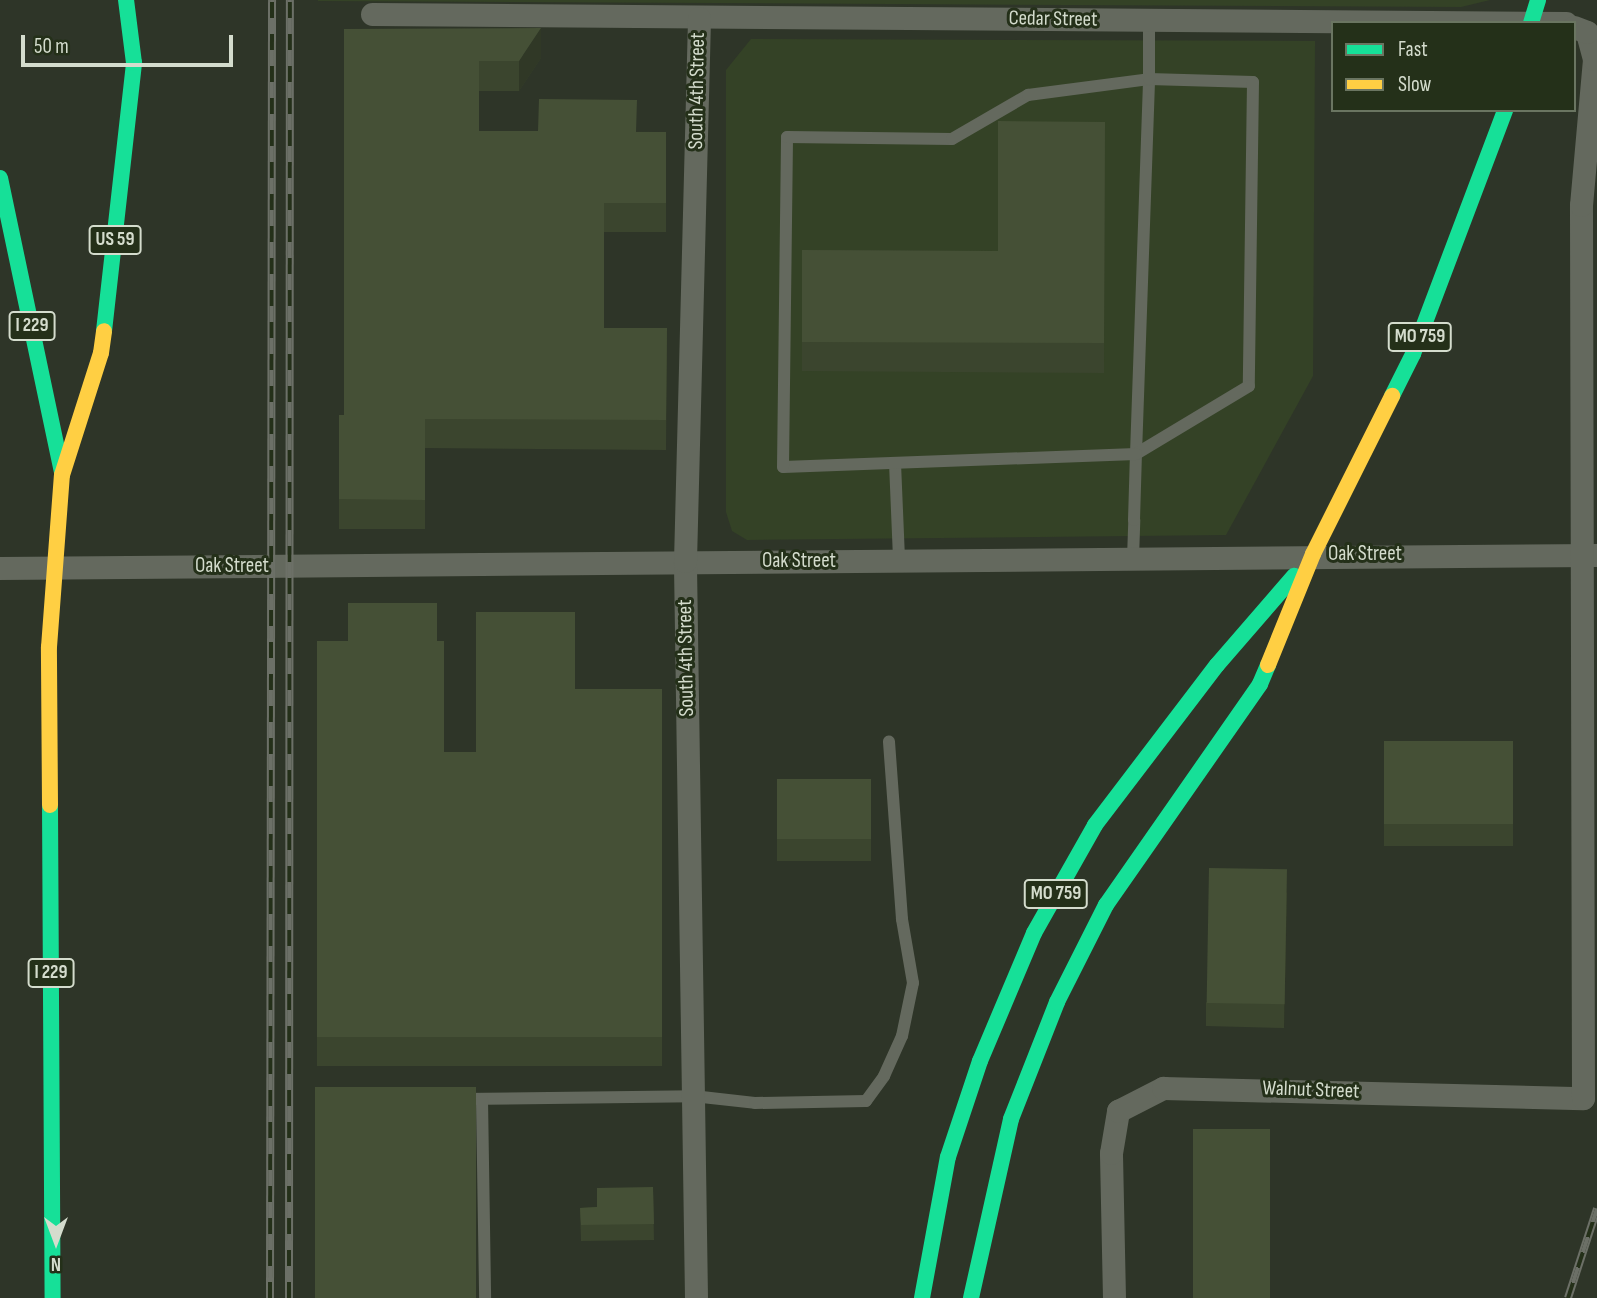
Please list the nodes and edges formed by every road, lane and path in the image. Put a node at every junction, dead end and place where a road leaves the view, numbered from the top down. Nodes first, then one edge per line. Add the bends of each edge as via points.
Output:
1 (126, 0) edge
2 (372, 14) dead end
3 (1534, 15) edge
4 (699, 18) junction
5 (1149, 20) junction
6 (1558, 21) edge
7 (1576, 28) edge
8 (1149, 79) junction
9 (1504, 112) edge
10 (0, 178) edge
11 (1136, 454) junction
12 (895, 463) junction
13 (62, 475) junction
14 (1313, 554) junction
15 (1588, 555) edge
16 (1133, 558) junction
17 (900, 560) junction
18 (685, 561) junction
19 (0, 568) edge
20 (889, 741) dead end
21 (693, 1096) junction
22 (445, 1099) edge
23 (482, 1099) junction
24 (1590, 1101) edge
25 (53, 1298) edge
26 (485, 1298) edge
27 (696, 1298) edge
28 (922, 1298) edge
29 (971, 1298) edge
30 (1114, 1298) edge

1 - 13 main road, US 59 via 134,63 101,353
2 - 4 street, Cedar Street
3 - 5 street, Cedar Street
3 - 6 street, Cedar Street
4 - 5 street, Cedar Street
4 - 18 street, South 4th Street
5 - 8 lane
7 - 15 street via 1587,32 1594,59 1581,205
8 - 11 lane
8 - 11 lane via 1253,82 1249,386
8 - 12 lane via 1028,95 951,139 786,137 783,467
9 - 14 main road, MO 759 via 1413,354
10 - 13 main road, I 229
11 - 12 lane
11 - 16 lane
12 - 17 lane
13 - 25 main road, I 229 via 49,647
14 - 15 street, Oak Street
14 - 16 street, Oak Street
14 - 28 main road, MO 759 via 1217,665 1095,825 1034,933 981,1060 948,1157
14 - 29 main road, MO 759 via 1260,684 1106,905 1057,1002 1011,1119
15 - 24 street
16 - 17 street, Oak Street
17 - 18 street, Oak Street
18 - 19 street, Oak Street
18 - 21 street, South 4th Street
20 - 21 lane via 902,919 913,983 902,1036 884,1076 866,1101 755,1103
21 - 23 lane
21 - 27 street, South 4th Street
22 - 23 lane
23 - 26 lane
24 - 30 street, Walnut Street via 1163,1088 1118,1111 1111,1184

